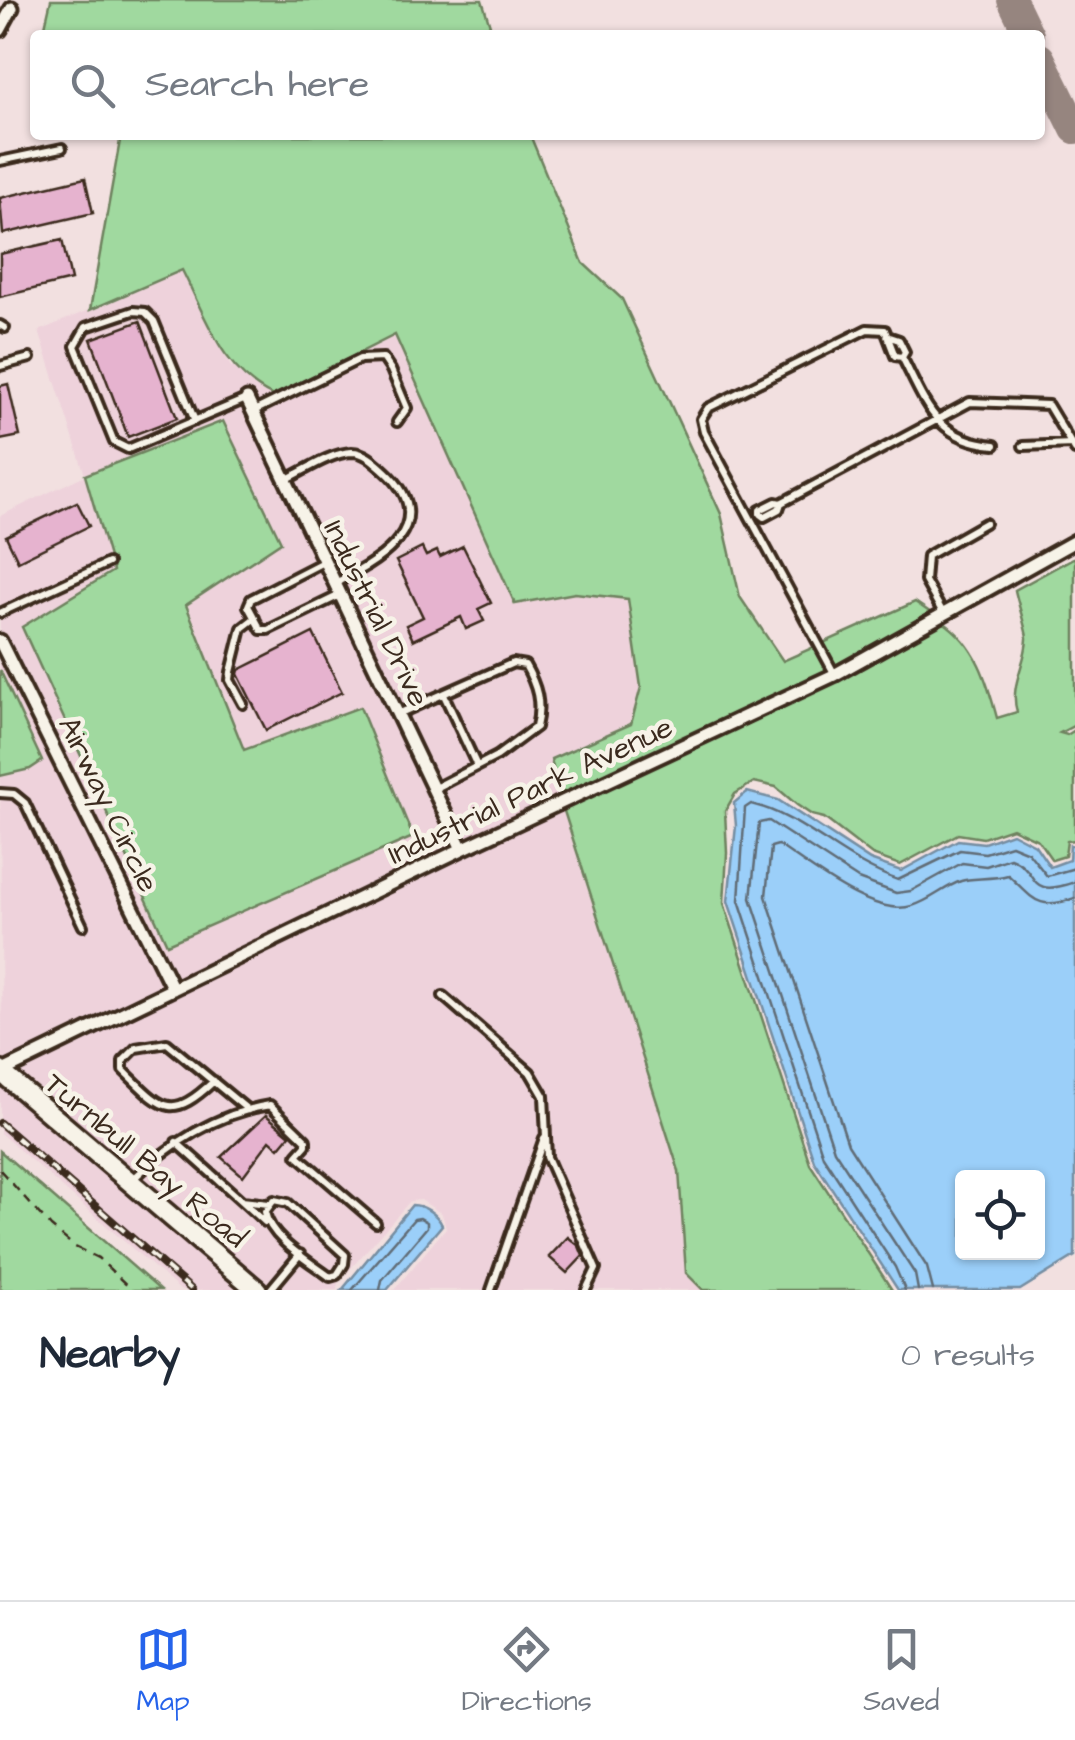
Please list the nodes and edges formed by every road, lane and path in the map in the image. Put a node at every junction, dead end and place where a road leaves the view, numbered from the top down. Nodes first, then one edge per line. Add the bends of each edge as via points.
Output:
1 (12, 8) dead end
2 (0, 30) edge
3 (62, 148) dead end
4 (0, 160) edge
5 (30, 358) dead end
6 (0, 366) edge
7 (247, 399) joint
8 (253, 412) junction
9 (935, 419) junction
10 (194, 421) junction
11 (397, 422) dead end
12 (995, 444) dead end
13 (1023, 446) dead end
14 (1073, 447) edge
15 (286, 480) junction
16 (751, 519) junction
17 (985, 523) dead end
18 (1075, 541) edge
19 (108, 562) dead end
20 (324, 562) junction
21 (338, 589) junction
22 (0, 613) edge
23 (944, 614) junction
24 (255, 618) junction
25 (0, 641) edge
26 (834, 674) junction
27 (444, 695) junction
28 (243, 704) dead end
29 (398, 714) junction
30 (477, 766) junction
31 (434, 788) junction
32 (0, 794) edge
33 (462, 848) junction
34 (83, 926) dead end
35 (173, 989) junction
36 (442, 996) dead end
37 (0, 1072) edge
38 (214, 1082) junction
39 (248, 1110) junction
40 (546, 1132) junction
41 (176, 1142) junction
42 (0, 1170) edge
43 (130, 1182) junction
44 (242, 1202) junction
45 (269, 1204) junction
46 (376, 1223) dead end
47 (267, 1224) junction
48 (300, 1254) junction
49 (132, 1290) edge
50 (257, 1290) edge
51 (270, 1290) edge
52 (490, 1290) edge
53 (586, 1290) edge

1 - 2 street
3 - 4 lane
5 - 6 lane
7 - 8 street, Industrial Drive
7 - 10 lane
8 - 11 lane via 370,357 382,358 398,385 407,408
8 - 15 street, Industrial Drive
9 - 12 lane via 965,441
9 - 14 lane via 970,402 1048,404
9 - 16 lane
9 - 16 lane via 888,344 890,336 867,329 704,413 704,432
10 - 10 lane via 128,449 117,446 75,346 82,330 133,311 148,314
13 - 14 lane
15 - 20 street, Industrial Drive
15 - 21 lane via 358,452 402,491 409,514 397,542
16 - 26 lane
17 - 23 lane via 927,556 925,581
18 - 23 street, Industrial Park Avenue
19 - 22 lane
20 - 21 street, Industrial Drive
20 - 24 lane via 251,600
21 - 24 lane via 268,630
21 - 29 street, Industrial Drive
23 - 26 street, Industrial Park Avenue
24 - 28 lane via 242,628 231,672
25 - 35 street, Airway Circle
26 - 33 street, Industrial Park Avenue
27 - 29 lane
27 - 30 lane
27 - 30 lane via 513,663 525,664 533,678 541,706 536,727
29 - 31 street, Industrial Drive
30 - 31 lane
31 - 33 street, Industrial Drive
32 - 34 lane via 25,803
33 - 35 street, Industrial Park Avenue
35 - 37 street, Industrial Park Avenue
36 - 40 lane via 530,1072 544,1096
37 - 43 street, Turnbull Bay Road
38 - 38 lane via 168,1043 136,1048 123,1061 123,1070 167,1107 178,1109
38 - 39 lane
39 - 41 lane
39 - 46 lane via 275,1108 306,1140 297,1155
40 - 52 lane
40 - 53 lane via 548,1157 596,1269
41 - 43 lane
41 - 44 lane
42 - 49 path via 50,1227
43 - 50 street, Turnbull Bay Road
44 - 45 lane
44 - 47 lane
45 - 47 lane
45 - 48 lane via 288,1203 345,1255 344,1264 330,1277
47 - 48 lane
48 - 51 lane

